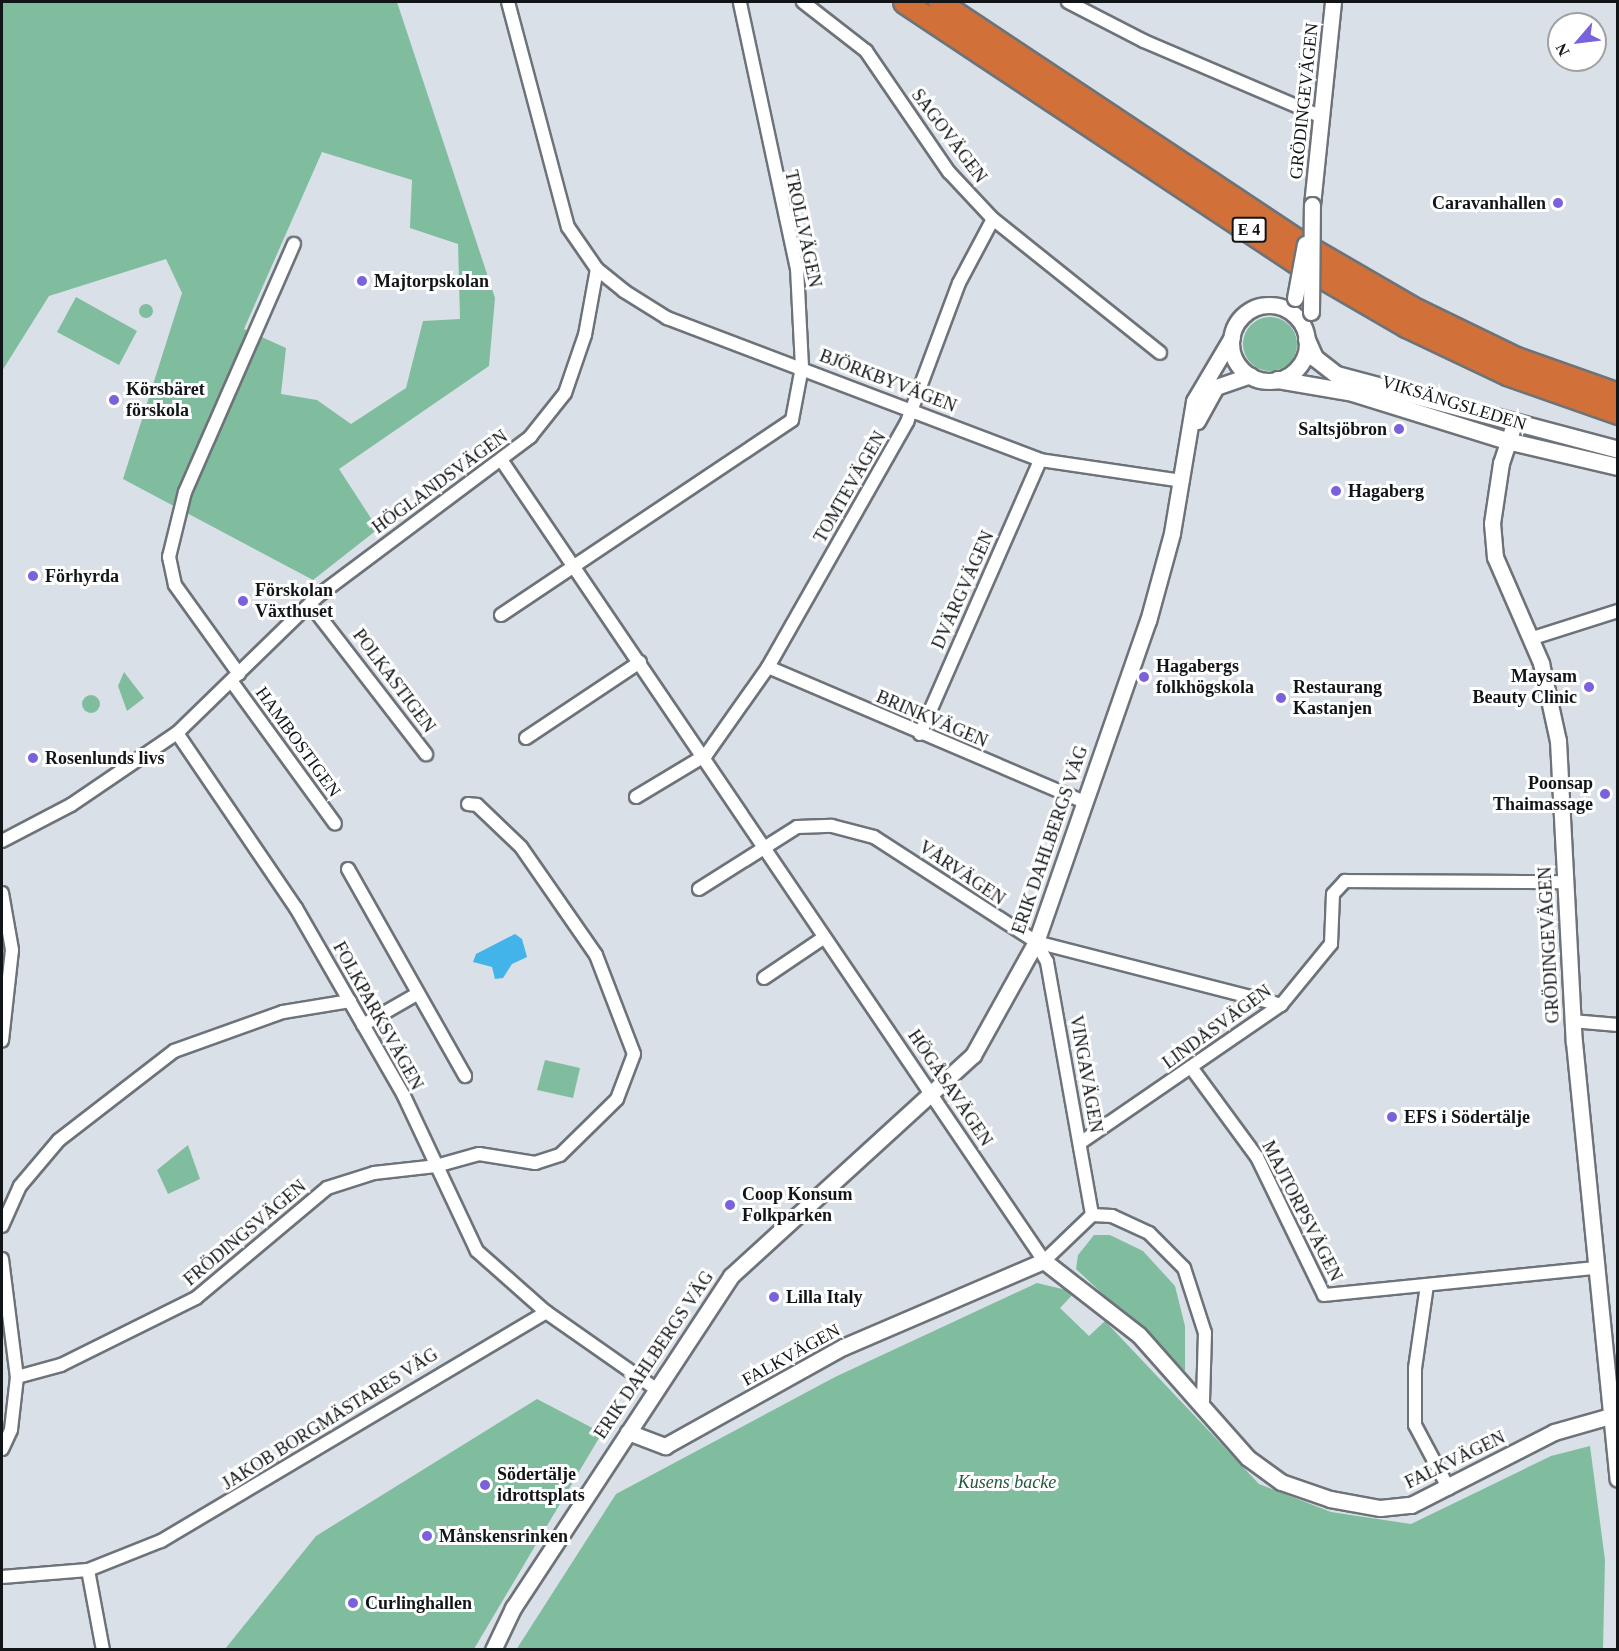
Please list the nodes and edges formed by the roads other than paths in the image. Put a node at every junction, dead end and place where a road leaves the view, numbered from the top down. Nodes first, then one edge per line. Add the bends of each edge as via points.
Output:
1 (508, 2) edge
2 (740, 2) edge
3 (803, 2) edge
4 (904, 2) edge
5 (939, 2) edge
6 (1068, 2) edge
7 (1333, 2) edge
8 (1322, 117) junction
9 (1312, 205) junction
10 (993, 219) junction
11 (294, 244) dead end
12 (597, 269) junction
13 (1280, 307) junction
14 (1232, 337) junction
15 (1306, 337) junction
16 (1160, 353) dead end
17 (802, 367) junction
18 (1250, 375) junction
19 (1278, 380) junction
20 (1617, 394) edge
21 (912, 410) junction
22 (1617, 413) edge
23 (1515, 421) junction
24 (1190, 440) junction
25 (1507, 441) junction
26 (1617, 450) edge
27 (1040, 460) junction
28 (502, 461) junction
29 (1617, 468) edge
30 (1182, 481) junction
31 (574, 566) junction
32 (310, 604) junction
33 (1617, 611) edge
34 (501, 615) dead end
35 (1530, 639) junction
36 (640, 662) junction
37 (768, 667) junction
38 (235, 678) junction
39 (177, 733) junction
40 (920, 734) junction
41 (526, 738) dead end
42 (426, 754) dead end
43 (705, 755) junction
44 (636, 796) dead end
45 (1084, 802) junction
46 (468, 804) dead end
47 (335, 824) dead end
48 (2, 841) edge
49 (763, 844) junction
50 (348, 869) dead end
51 (1565, 882) junction
52 (699, 888) dead end
53 (2, 893) edge
54 (823, 938) junction
55 (1036, 942) junction
56 (764, 978) dead end
57 (417, 994) junction
58 (350, 1001) junction
59 (1281, 1005) junction
60 (1572, 1021) junction
61 (363, 1025) junction
62 (1617, 1025) edge
63 (2, 1040) edge
64 (1192, 1070) junction
65 (465, 1076) dead end
66 (935, 1095) junction
67 (1080, 1143) junction
68 (436, 1166) junction
69 (1092, 1215) junction
70 (2, 1226) edge
71 (2, 1260) edge
72 (1044, 1261) junction
73 (1595, 1268) junction
74 (1427, 1285) junction
75 (546, 1312) junction
76 (1611, 1369) edge
77 (17, 1377) junction
78 (656, 1389) junction
79 (1203, 1402) junction
80 (1610, 1416) junction
81 (628, 1432) junction
82 (2, 1449) edge
83 (1617, 1479) edge
84 (1449, 1489) junction
85 (88, 1570) junction
86 (2, 1577) edge
87 (103, 1650) edge
88 (493, 1650) edge

1 - 12 street via 557,195 568,227
2 - 17 street, TROLLVÄGEN via 797,269
3 - 10 street, SAGOVÄGEN via 867,51 949,172
4 - 22 highway, E 4 via 1309,269 1406,326 1507,374
5 - 20 highway, E 4 via 1303,244 1417,310 1516,358
6 - 8 street via 1144,41
7 - 8 street, GRÖDINGEVÄGEN
8 - 9 street, GRÖDINGEVÄGEN
9 - 13 street, GRÖDINGEVÄGEN, bridge via 1294,298
9 - 15 street, GRÖDINGEVÄGEN, bridge via 1311,312
10 - 16 street, SAGOVÄGEN
10 - 21 street, TOMTEVÄGEN via 959,283
11 - 38 street, HAMBOSTIGEN via 185,492 169,557 175,585
12 - 17 street, BJÖRKBYVÄGEN via 667,318
12 - 28 street, HÖGLANDSVÄGEN via 585,335 566,393
13 - 14 street, GRÖDINGEVÄGEN via 1248,312
13 - 15 street via 1296,317
14 - 18 street via 1238,364
14 - 24 street, ERIK DAHLBERGS VÄG via 1194,401
15 - 19 street, GRÖDINGEVÄGEN via 1297,369
15 - 23 main road, VIKSÄNGSLEDEN via 1315,358 1337,375
17 - 21 street, BJÖRKBYVÄGEN
17 - 31 street, TROLLVÄGEN via 792,420
18 - 19 street
18 - 24 street, ERIK DAHLBERGS VÄG via 1208,395
19 - 25 main road, VIKSÄNGSLEDEN via 1353,393
21 - 27 street, BJÖRKBYVÄGEN
21 - 37 street, TOMTEVÄGEN
23 - 25 street, GRÖDINGEVÄGEN
23 - 26 main road, VIKSÄNGSLEDEN
24 - 30 street, ERIK DAHLBERGS VÄG
25 - 29 main road, VIKSÄNGSLEDEN
25 - 35 street, GRÖDINGEVÄGEN via 1492,523 1495,556
27 - 30 street, BJÖRKBYVÄGEN
27 - 40 street, DVÄRGVÄGEN
28 - 31 street, HÖGÅSAVÄGEN
28 - 32 street, HÖGLANDSVÄGEN via 390,539
30 - 45 street, ERIK DAHLBERGS VÄG via 1148,621
31 - 34 street
31 - 36 street, HÖGÅSAVÄGEN
32 - 38 street, HÖGLANDSVÄGEN
32 - 42 street, POLKASTIGEN
33 - 35 street
35 - 51 street, GRÖDINGEVÄGEN via 1557,741
36 - 41 street
36 - 43 street, HÖGÅSAVÄGEN
37 - 40 street, BRINKVÄGEN
37 - 43 street, TOMTEVÄGEN
38 - 39 street, HÖGLANDSVÄGEN
38 - 47 street, HAMBOSTIGEN
39 - 48 street, HÖGLANDSVÄGEN via 71,805
39 - 58 street, FOLKPARKSVÄGEN via 285,890
40 - 45 street, BRINKVÄGEN
43 - 44 street
43 - 49 street, HÖGÅSAVÄGEN
45 - 55 street, ERIK DAHLBERGS VÄG
46 - 68 street, FRÖDINGSVÄGEN via 477,805 521,847 596,955 624,1018 635,1065 617,1099 560,1155 535,1163 479,1154
49 - 52 street
49 - 54 street, HÖGÅSAVÄGEN
49 - 55 street, VÅRVÄGEN via 797,827 832,826 874,837
50 - 57 street
51 - 59 street, LINDÅSVÄGEN via 1345,881 1334,894 1331,944
51 - 60 street, GRÖDINGEVÄGEN
53 - 63 street via 12,950
54 - 56 street
54 - 66 street, HÖGÅSAVÄGEN
55 - 59 street, VÅRVÄGEN
55 - 66 street, ERIK DAHLBERGS VÄG via 973,1055
55 - 67 street, VINGAVÄGEN via 1047,962
57 - 61 street
57 - 65 street
58 - 61 street, FOLKPARKSVÄGEN
58 - 70 street via 283,1012 174,1051 59,1140 20,1186
59 - 64 street, LINDÅSVÄGEN
60 - 62 street
60 - 73 street, GRÖDINGEVÄGEN
61 - 68 street, FOLKPARKSVÄGEN
64 - 67 street, LINDÅSVÄGEN
64 - 74 street, MAJTORPSVÄGEN via 1257,1157 1324,1295
66 - 72 street, HÖGÅSAVÄGEN
66 - 78 street, ERIK DAHLBERGS VÄG via 731,1276
67 - 69 street, VINGAVÄGEN
68 - 75 street, FOLKPARKSVÄGEN via 477,1251
68 - 77 street, FRÖDINGSVÄGEN via 374,1173 327,1188 196,1299 61,1365
69 - 72 street, FALKVÄGEN
69 - 79 street via 1112,1216 1149,1233 1184,1268 1205,1333
71 - 77 street
72 - 79 street, FALKVÄGEN via 1138,1335
72 - 81 street, FALKVÄGEN via 843,1347 665,1446
73 - 74 street, MAJTORPSVÄGEN
73 - 76 street, GRÖDINGEVÄGEN
74 - 84 street via 1415,1368 1415,1425
75 - 78 street
75 - 85 street, JAKOB BORGMÄSTARES VÄG via 413,1387 233,1501 161,1541
76 - 80 street, GRÖDINGEVÄGEN
77 - 82 street via 11,1428
78 - 81 street, ERIK DAHLBERGS VÄG
79 - 84 street, FALKVÄGEN via 1248,1458 1281,1482 1380,1508 1411,1505
80 - 83 street, GRÖDINGEVÄGEN
80 - 84 street, FALKVÄGEN via 1554,1432
81 - 88 street, ERIK DAHLBERGS VÄG via 513,1608
85 - 86 street, JAKOB BORGMÄSTARES VÄG
85 - 87 street

